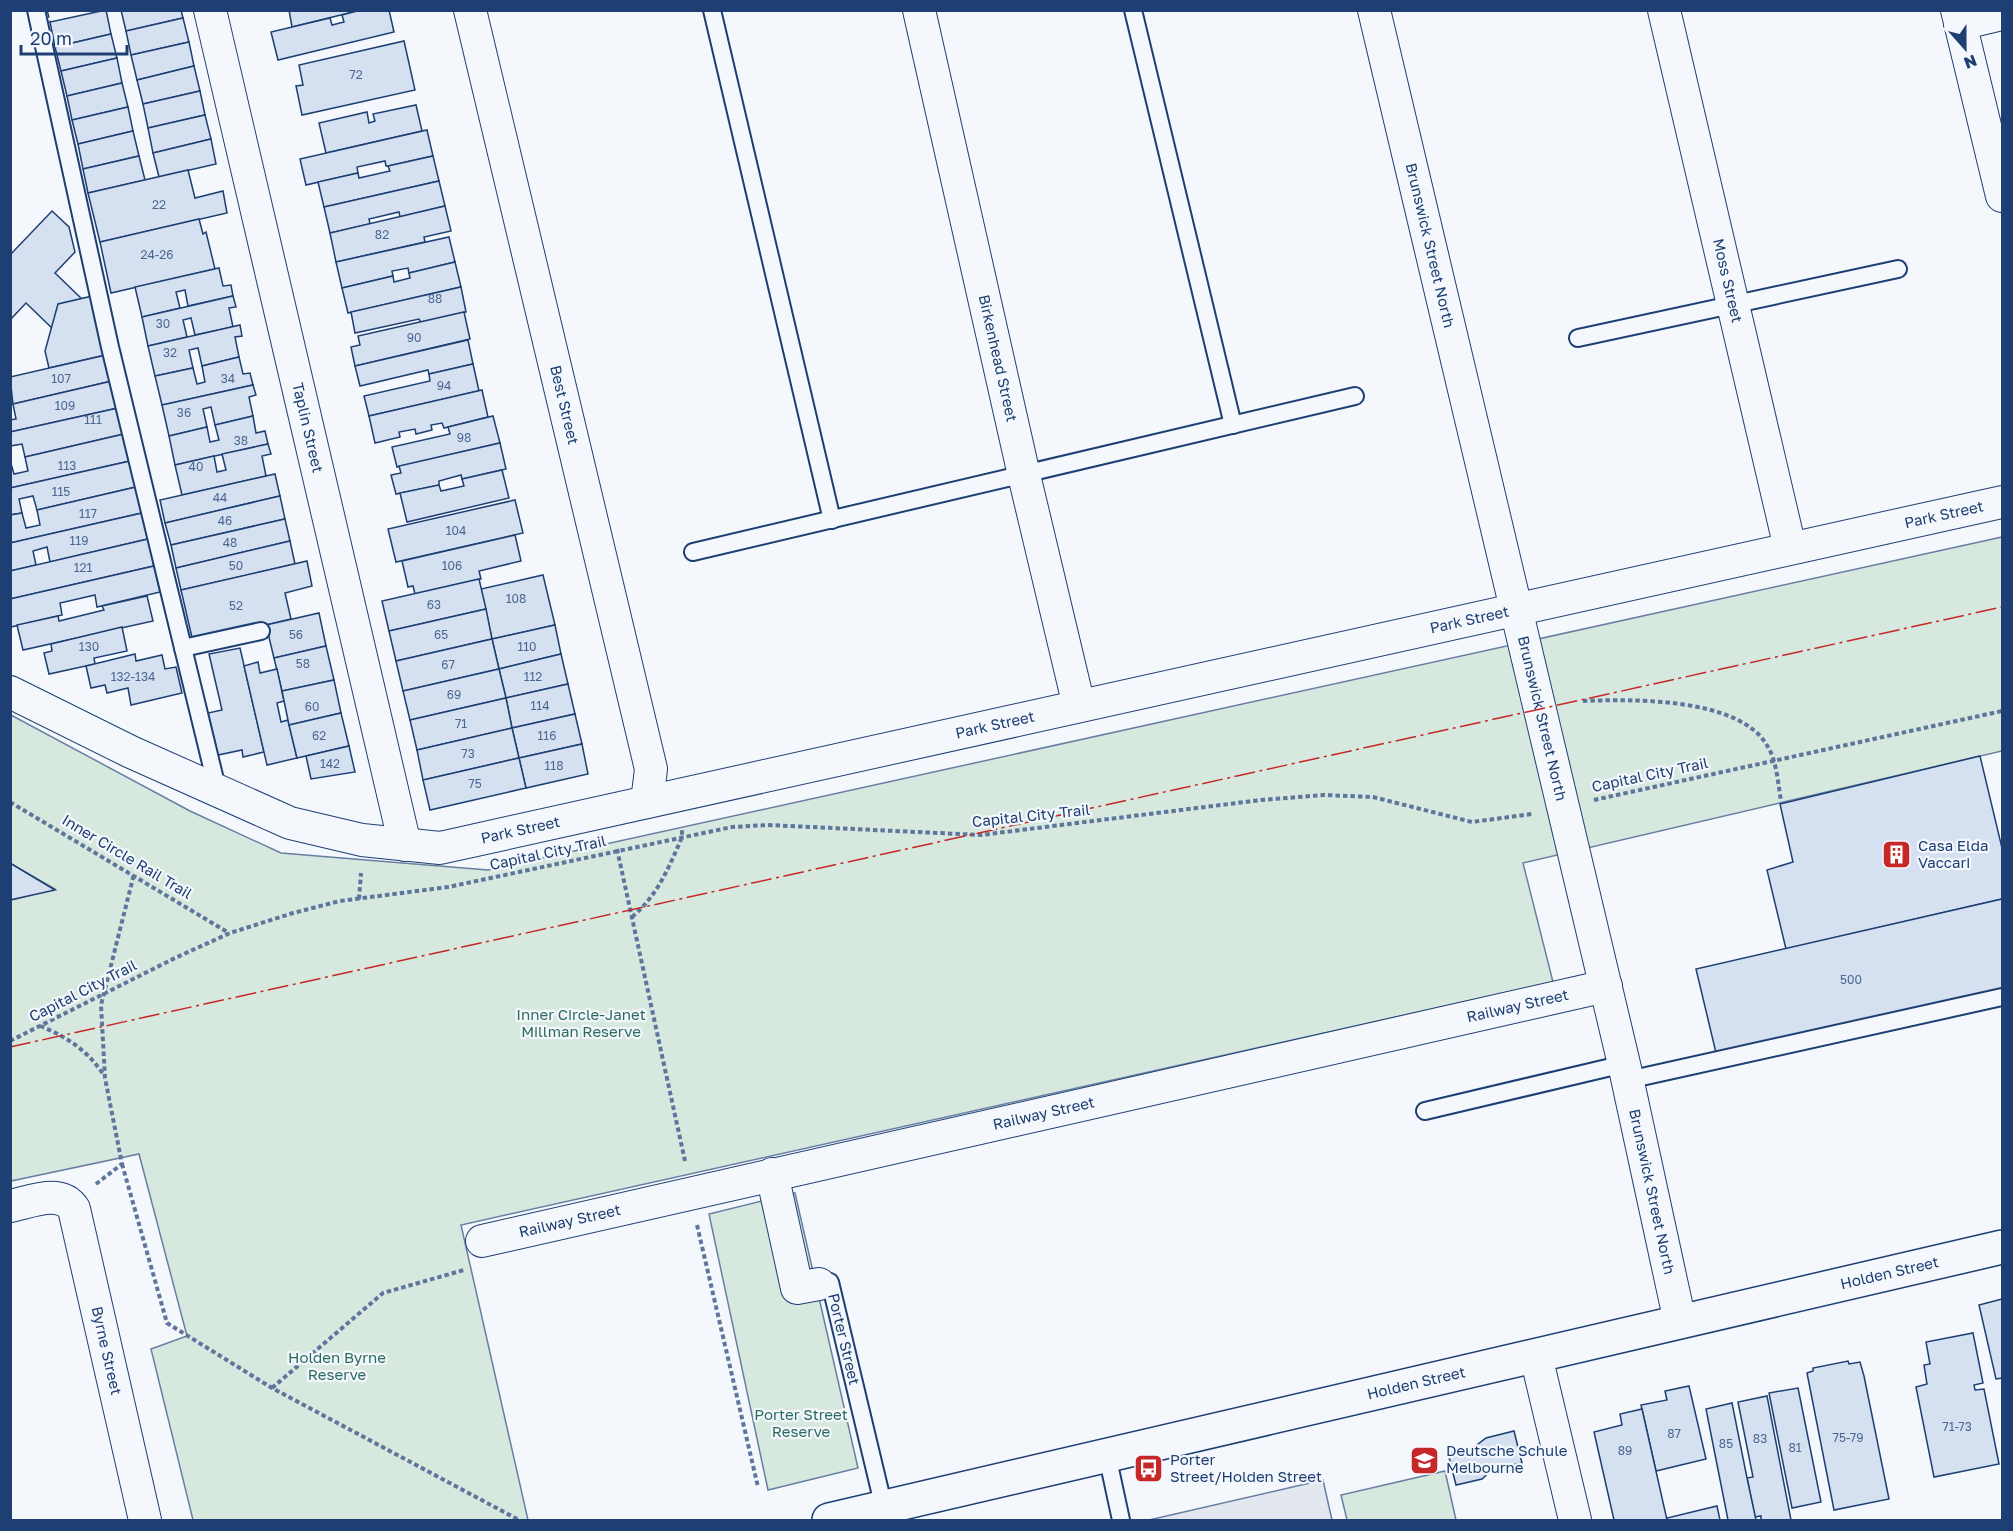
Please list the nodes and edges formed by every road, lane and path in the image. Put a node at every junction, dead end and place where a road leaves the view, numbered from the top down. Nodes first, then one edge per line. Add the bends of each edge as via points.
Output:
1 (36, 10) edge
2 (210, 10) edge
3 (470, 10) edge
4 (712, 10) edge
5 (919, 10) edge
6 (1133, 10) edge
7 (1374, 10) edge
8 (1664, 10) edge
9 (2002, 14) edge
10 (1959, 17) edge
11 (2002, 196) edge
12 (1898, 269) dead end
13 (1733, 305) junction
14 (1578, 338) dead end
15 (1355, 396) dead end
16 (1233, 425) junction
17 (1024, 475) junction
18 (2002, 502) edge
19 (832, 520) junction
20 (1791, 549) junction
21 (693, 552) dead end
22 (1516, 608) junction
23 (261, 630) dead end
24 (183, 648) junction
25 (10, 692) edge
26 (1582, 701) dead end
27 (1079, 706) junction
28 (2002, 711) edge
29 (1773, 761) junction
30 (218, 792) junction
31 (1781, 801) dead end
32 (10, 802) edge
33 (647, 802) junction
34 (1563, 807) junction
35 (609, 812) junction
36 (682, 837) junction
37 (405, 845) junction
38 (617, 850) junction
39 (134, 874) junction
40 (632, 916) junction
41 (230, 933) junction
42 (1606, 986) junction
43 (102, 994) junction
44 (2002, 997) edge
45 (40, 1026) junction
46 (10, 1041) edge
47 (1626, 1072) junction
48 (105, 1078) junction
49 (1425, 1111) dead end
50 (122, 1164) junction
51 (772, 1174) junction
52 (690, 1194) junction
53 (60, 1201) junction
54 (10, 1206) edge
55 (2002, 1247) edge
56 (476, 1255) joint
57 (819, 1284) joint
58 (1680, 1322) junction
59 (1536, 1356) junction
60 (272, 1388) junction
61 (1107, 1455) junction
62 (758, 1487) dead end
63 (884, 1508) junction
64 (145, 1521) edge
65 (519, 1521) edge
66 (829, 1521) edge
67 (1121, 1521) edge
68 (1575, 1521) edge

1 - 24 lane via 110,346
2 - 37 street, Taplin Street
3 - 33 street, Best Street via 651,769
4 - 19 lane
5 - 17 street, Birkenhead Street
6 - 16 lane
7 - 22 street, Brunswick Street North
8 - 13 street, Moss Street
9 - 10 street
10 - 11 street
12 - 13 lane
13 - 14 lane
13 - 20 street, Moss Street
15 - 16 lane
16 - 17 lane
17 - 19 lane
17 - 27 street, Birkenhead Street
18 - 20 street, Park Street
19 - 21 lane
20 - 22 street, Park Street
22 - 27 street, Park Street
22 - 34 street, Brunswick Street North
23 - 24 lane
24 - 30 lane
25 - 30 street, Park Street
26 - 29 path via 1642,699 1727,716 1755,728
27 - 33 street, Park Street
28 - 29 path, Capital City Trail
29 - 31 path
29 - 34 path, Capital City Trail
30 - 37 street, Park Street via 310,830
32 - 39 path, Inner Circle Rail Trail
33 - 35 street, Park Street
34 - 36 path, Capital City Trail via 1472,822 1373,797 1296,796 981,835 752,825
34 - 42 street, Brunswick Street North
35 - 37 street, Park Street via 459,845
35 - 38 path
36 - 38 path, Capital City Trail
36 - 40 path via 657,891
38 - 40 path
38 - 41 path, Capital City Trail via 448,887 340,901
39 - 41 path, Inner Circle Rail Trail
39 - 43 path
40 - 52 path
41 - 43 path, Capital City Trail
42 - 47 street, Brunswick Street North
42 - 51 street, Railway Street
43 - 45 path, Capital City Trail
43 - 48 path
44 - 47 lane
45 - 46 path, Capital City Trail
45 - 48 path via 78,1046
47 - 49 lane
47 - 58 street, Brunswick Street North
48 - 50 path
50 - 53 path
50 - 60 path via 167,1323
51 - 52 street, Railway Street
51 - 57 street, Porter Street via 797,1288
52 - 56 street, Railway Street
52 - 62 path
53 - 54 street
53 - 64 street, Byrne Street via 83,1247
55 - 58 main road, Holden Street
56 - 60 path via 383,1293
57 - 63 lane, Porter Street via 830,1282
58 - 59 main road, Holden Street
59 - 61 main road, Holden Street
59 - 68 street
60 - 65 path
61 - 63 main road, Holden Street
61 - 67 lane
63 - 66 main road, Holden Street

